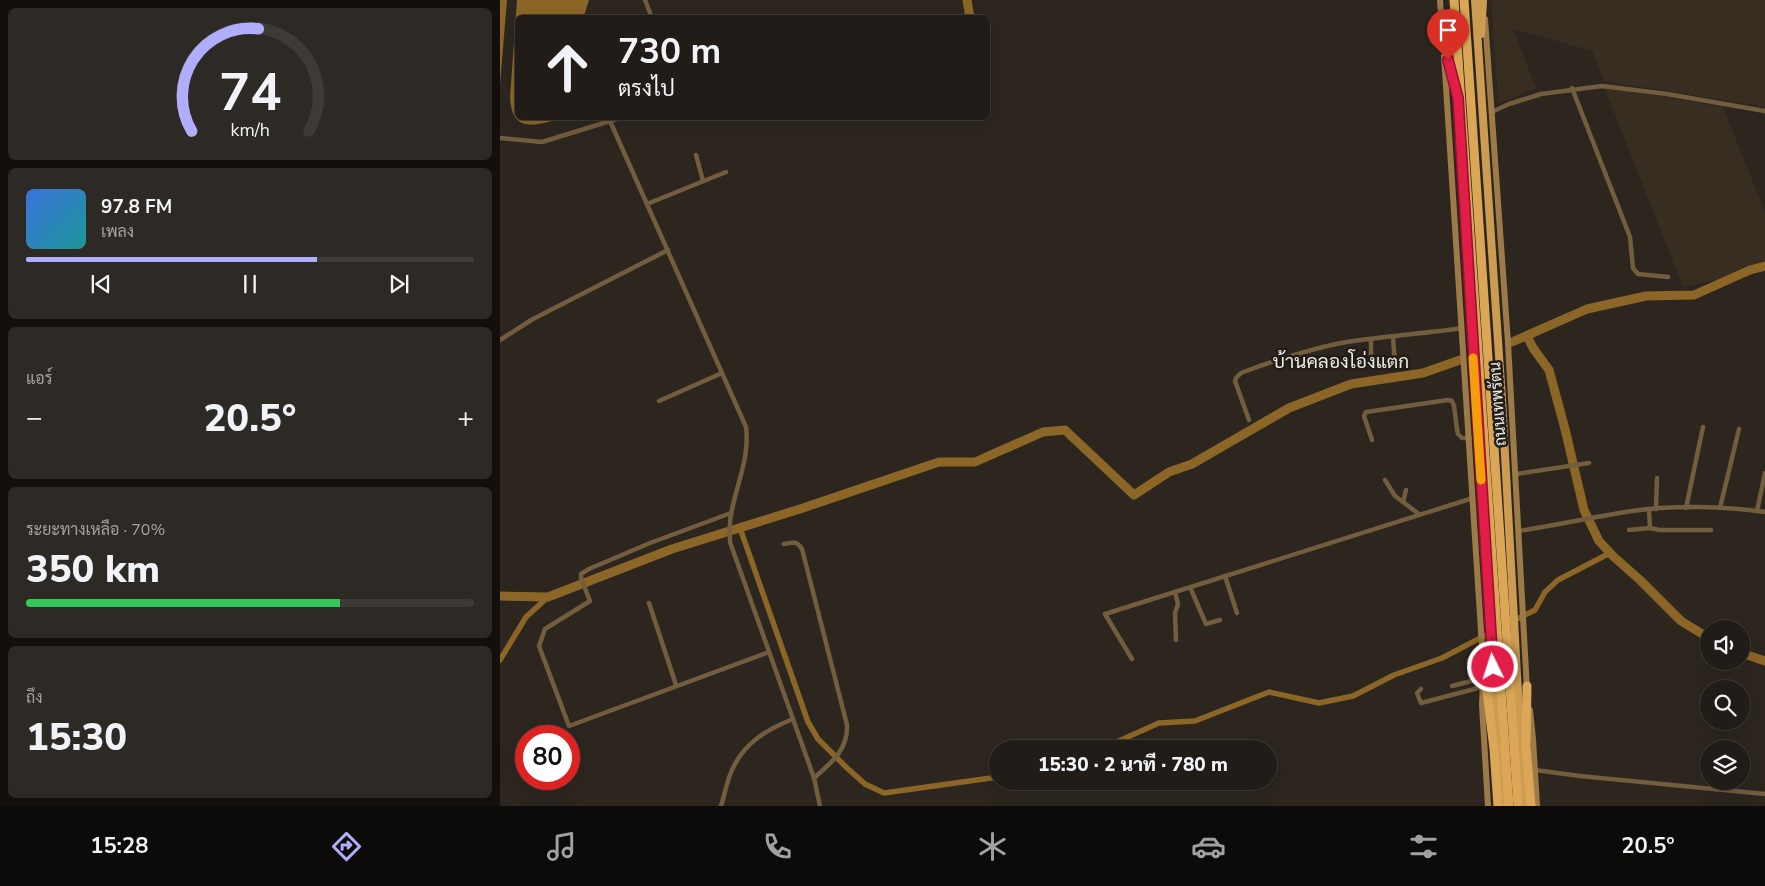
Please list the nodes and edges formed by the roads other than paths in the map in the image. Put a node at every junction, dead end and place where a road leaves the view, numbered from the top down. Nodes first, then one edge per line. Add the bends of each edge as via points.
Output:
1 (645, 0) edge
2 (1440, 0) edge
3 (1452, 0) edge
4 (1464, 0) edge
5 (1480, 0) edge
6 (651, 15) edge
7 (1443, 41) junction
8 (1572, 88) junction
9 (1458, 98) junction
10 (1765, 111) edge
11 (1492, 112) junction
12 (613, 120) edge
13 (610, 121) junction
14 (500, 138) edge
15 (696, 155) dead end
16 (726, 172) dead end
17 (703, 182) junction
18 (647, 204) junction
19 (668, 250) junction
20 (1668, 277) dead end
21 (1463, 328) junction
22 (1394, 336) junction
23 (1371, 339) junction
24 (500, 340) edge
25 (1370, 359) dead end
26 (1395, 366) dead end
27 (722, 372) junction
28 (659, 401) dead end
29 (1249, 420) dead end
30 (1704, 427) dead end
31 (1739, 429) dead end
32 (1470, 438) junction
33 (1372, 440) dead end
34 (1589, 463) dead end
35 (1765, 473) edge
36 (1516, 474) junction
37 (1657, 478) dead end
38 (1385, 480) dead end
39 (1406, 490) dead end
40 (1473, 498) junction
41 (1403, 502) junction
42 (1686, 508) junction
43 (1720, 508) junction
44 (1656, 509) junction
45 (1649, 510) junction
46 (1757, 511) junction
47 (1765, 512) edge
48 (731, 513) junction
49 (1419, 514) junction
50 (1650, 528) junction
51 (1629, 530) dead end
52 (1712, 530) dead end
53 (1519, 531) junction
54 (784, 544) dead end
55 (1225, 576) junction
56 (1190, 587) junction
57 (1175, 592) junction
58 (649, 604) dead end
59 (1237, 613) dead end
60 (1220, 620) dead end
61 (1176, 640) dead end
62 (769, 652) junction
63 (1483, 658) junction
64 (1132, 659) dead end
65 (1483, 678) junction
66 (676, 685) junction
67 (1452, 686) dead end
68 (1527, 686) junction
69 (1482, 687) junction
70 (1421, 689) dead end
71 (794, 719) junction
72 (1535, 770) junction
73 (814, 778) junction
74 (1765, 794) edge
75 (721, 806) edge
76 (820, 806) edge
77 (1488, 806) edge
78 (1498, 806) edge
79 (1504, 806) edge
80 (1508, 806) edge
81 (1518, 806) edge
82 (1526, 806) edge
83 (1531, 806) edge
84 (1537, 806) edge

1 - 6 street
2 - 7 main road, ถนนเทพรัตน
3 - 9 highway, ถนนเทพรัตน
3 - 80 highway
4 - 81 highway
5 - 11 main road, ถนนเทพรัตน
5 - 82 highway, ถนนเทพรัตน via 1478,64 1502,391
7 - 9 highway
7 - 21 main road, ถนนเทพรัตน
8 - 10 street via 1610,86
8 - 11 street via 1525,98
8 - 20 street via 1630,237 1633,268 1638,274
9 - 79 highway, ถนนเทพรัตน
11 - 36 main road, ถนนเทพรัตน
12 - 13 street
13 - 14 street via 542,142
13 - 18 street
15 - 17 street
16 - 17 street
17 - 18 street
18 - 19 street
19 - 24 street via 533,319
19 - 27 street
21 - 22 street
21 - 32 main road, ถนนเทพรัตน
22 - 23 street
22 - 26 street
23 - 25 street
23 - 29 street via 1339,344 1241,373 1235,381
27 - 28 street
27 - 48 street via 746,426 748,440
30 - 42 street
31 - 43 street
32 - 33 street via 1462,438 1458,434 1454,406 1448,400 1366,412 1364,416
32 - 40 main road, ถนนเทพรัตน
34 - 36 street
35 - 46 street
36 - 53 main road, ถนนเทพรัตน
37 - 44 street
38 - 41 street via 1392,493
39 - 41 street
40 - 49 street
40 - 63 main road, ถนนเทพรัตน
41 - 49 street
42 - 43 street
42 - 44 street
43 - 46 street
44 - 45 street
45 - 50 street
45 - 53 street
46 - 47 street
48 - 62 street via 730,542
48 - 66 street via 650,543 581,574 590,601 545,629 539,646 568,726
49 - 55 street
50 - 51 street
50 - 52 street
53 - 68 main road, ถนนเทพรัตน
54 - 73 street via 794,542 803,551 847,725 848,735 838,756
55 - 56 street
55 - 59 street
56 - 57 street
56 - 60 street via 1206,624
57 - 61 street via 1178,604
57 - 64 street via 1106,614
58 - 66 street
62 - 66 street
62 - 71 street
63 - 65 main road, ถนนเทพรัตน
63 - 78 highway
65 - 67 street
65 - 69 main road, ถนนเทพรัตน
68 - 72 main road, ถนนเทพรัตน
68 - 83 highway via 1526,746
69 - 70 street via 1421,703 1417,693
69 - 77 main road, ถนนเทพรัตน
71 - 73 street
71 - 75 street via 764,732 746,748 733,768
72 - 74 street
72 - 84 main road, ถนนเทพรัตน
73 - 76 street

